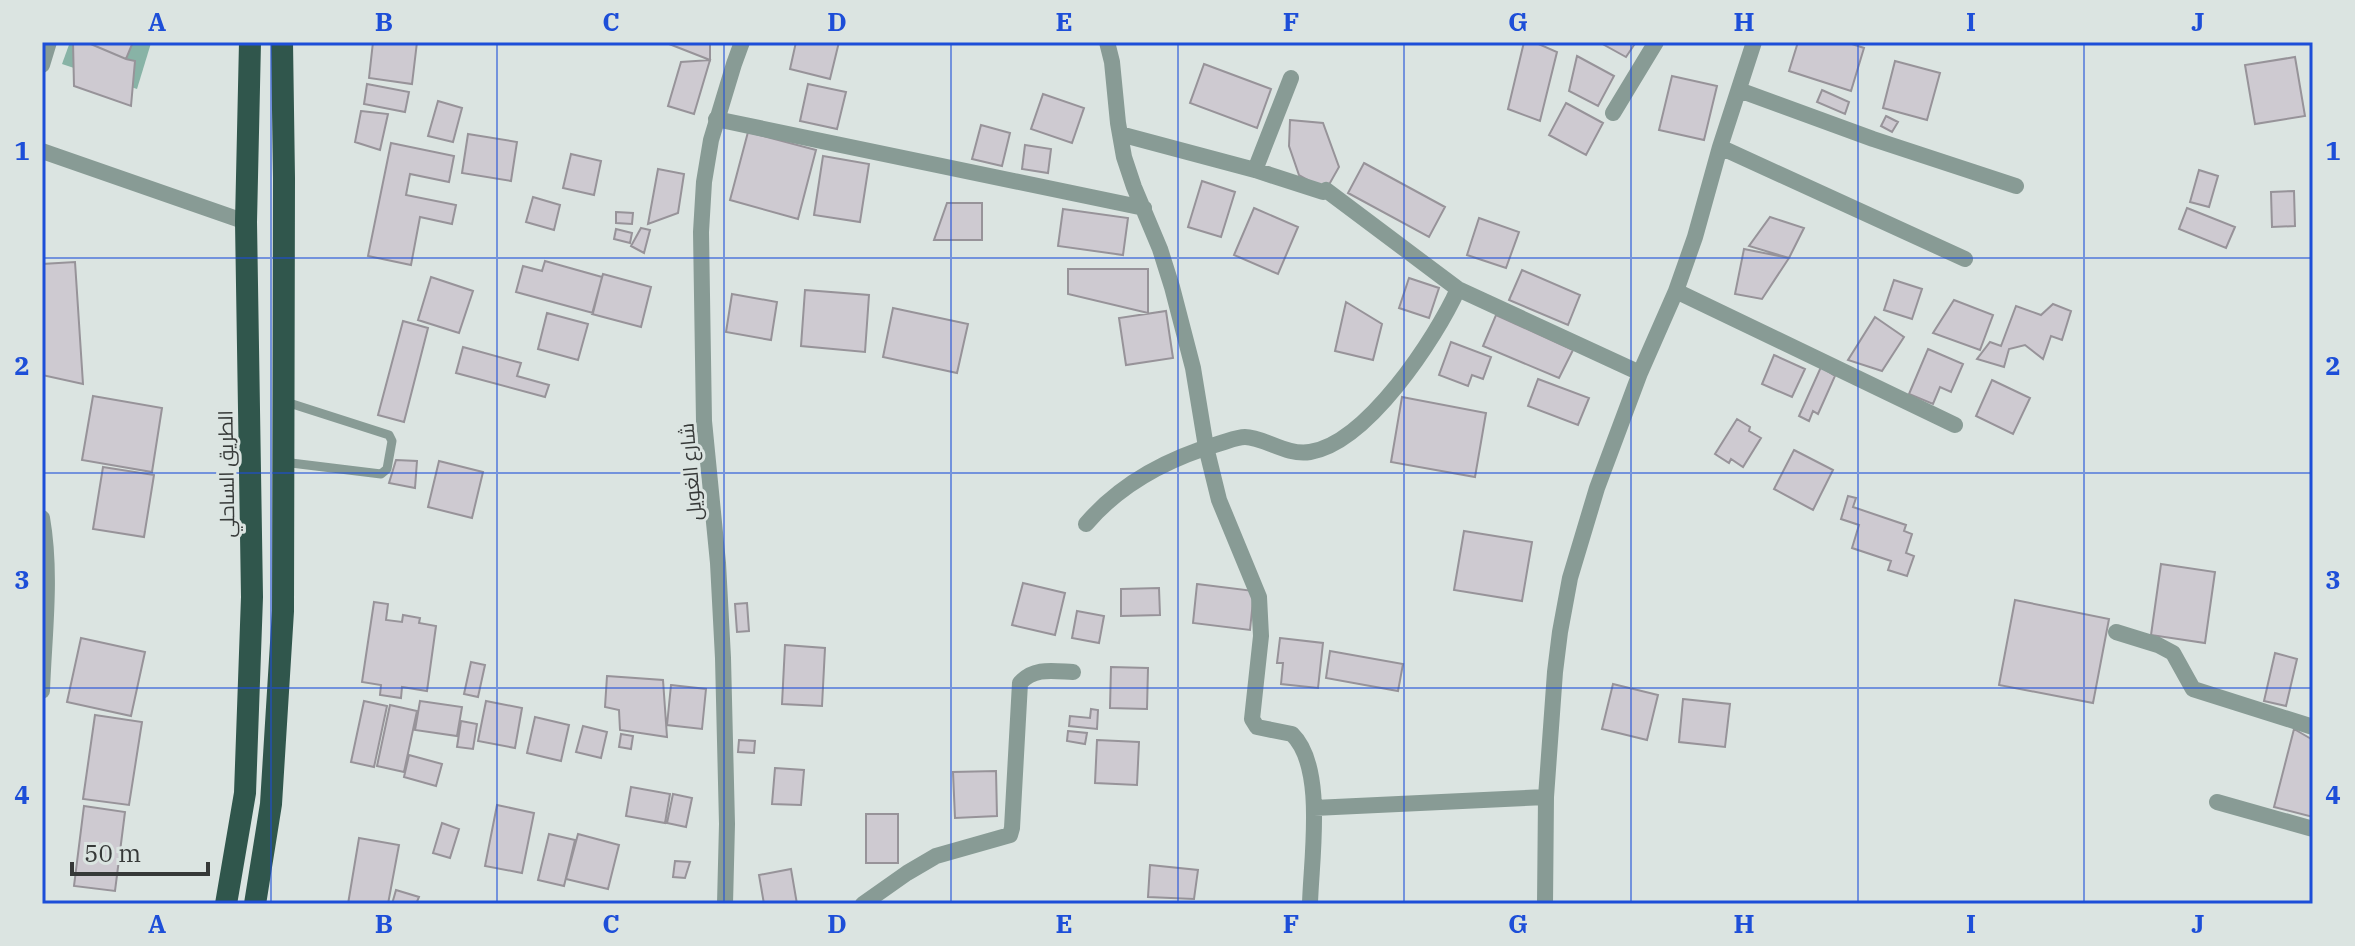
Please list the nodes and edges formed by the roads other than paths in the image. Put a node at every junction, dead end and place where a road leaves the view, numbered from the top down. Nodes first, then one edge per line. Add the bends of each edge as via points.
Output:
1 (49, 42) edge
2 (250, 42) edge
3 (282, 42) edge
4 (742, 42) edge
5 (1107, 42) edge
6 (1656, 42) edge
7 (1754, 42) edge
8 (42, 65) edge
9 (1291, 78) dead end
10 (1739, 90) junction
11 (1613, 113) dead end
12 (716, 119) junction
13 (1120, 134) junction
14 (1720, 147) junction
15 (42, 151) edge
16 (1255, 170) junction
17 (2016, 186) dead end
18 (1144, 208) junction
19 (246, 222) junction
20 (1965, 259) dead end
21 (1458, 289) junction
22 (1676, 291) junction
23 (1640, 373) junction
24 (283, 401) junction
25 (1955, 425) dead end
26 (1206, 447) junction
27 (283, 462) junction
28 (42, 518) edge
29 (1086, 524) dead end
30 (2116, 632) dead end
31 (1073, 672) dead end
32 (42, 691) edge
33 (2313, 727) edge
34 (1546, 797) junction
35 (2217, 802) dead end
36 (1314, 808) junction
37 (2313, 829) edge
38 (873, 901) edge
39 (226, 904) edge
40 (255, 904) edge
41 (725, 904) edge
42 (1310, 904) edge
43 (1545, 904) edge

1 - 8 street
2 - 19 highway, الطريق الساحلي
3 - 24 highway
4 - 12 street, شارع الغويل
5 - 13 street
6 - 11 street
7 - 10 street
9 - 16 street
10 - 14 street
10 - 17 street
12 - 18 street
12 - 41 street, شارع الغويل via 704,182 701,276 704,421 723,658
13 - 16 street
13 - 18 street
14 - 20 street
14 - 22 street
15 - 19 street
16 - 21 street via 1326,190
18 - 26 street via 1172,287
19 - 39 highway, الطريق الساحلي via 252,597 245,793
21 - 23 street
21 - 26 street via 1396,389 1339,439 1302,453 1245,437
22 - 23 street
22 - 25 street
23 - 34 street via 1570,578 1560,632
24 - 27 highway
24 - 27 lane via 389,435 392,441 387,469 381,474
26 - 29 street via 1118,491
26 - 36 street via 1219,500 1259,597 1254,724 1292,734 1300,743
27 - 40 highway via 283,611 271,804
28 - 32 street
30 - 33 street via 2173,653 2193,689
31 - 38 street via 1041,671 1020,683 1010,835 936,856
34 - 36 street
34 - 43 street
35 - 37 street
36 - 42 street

